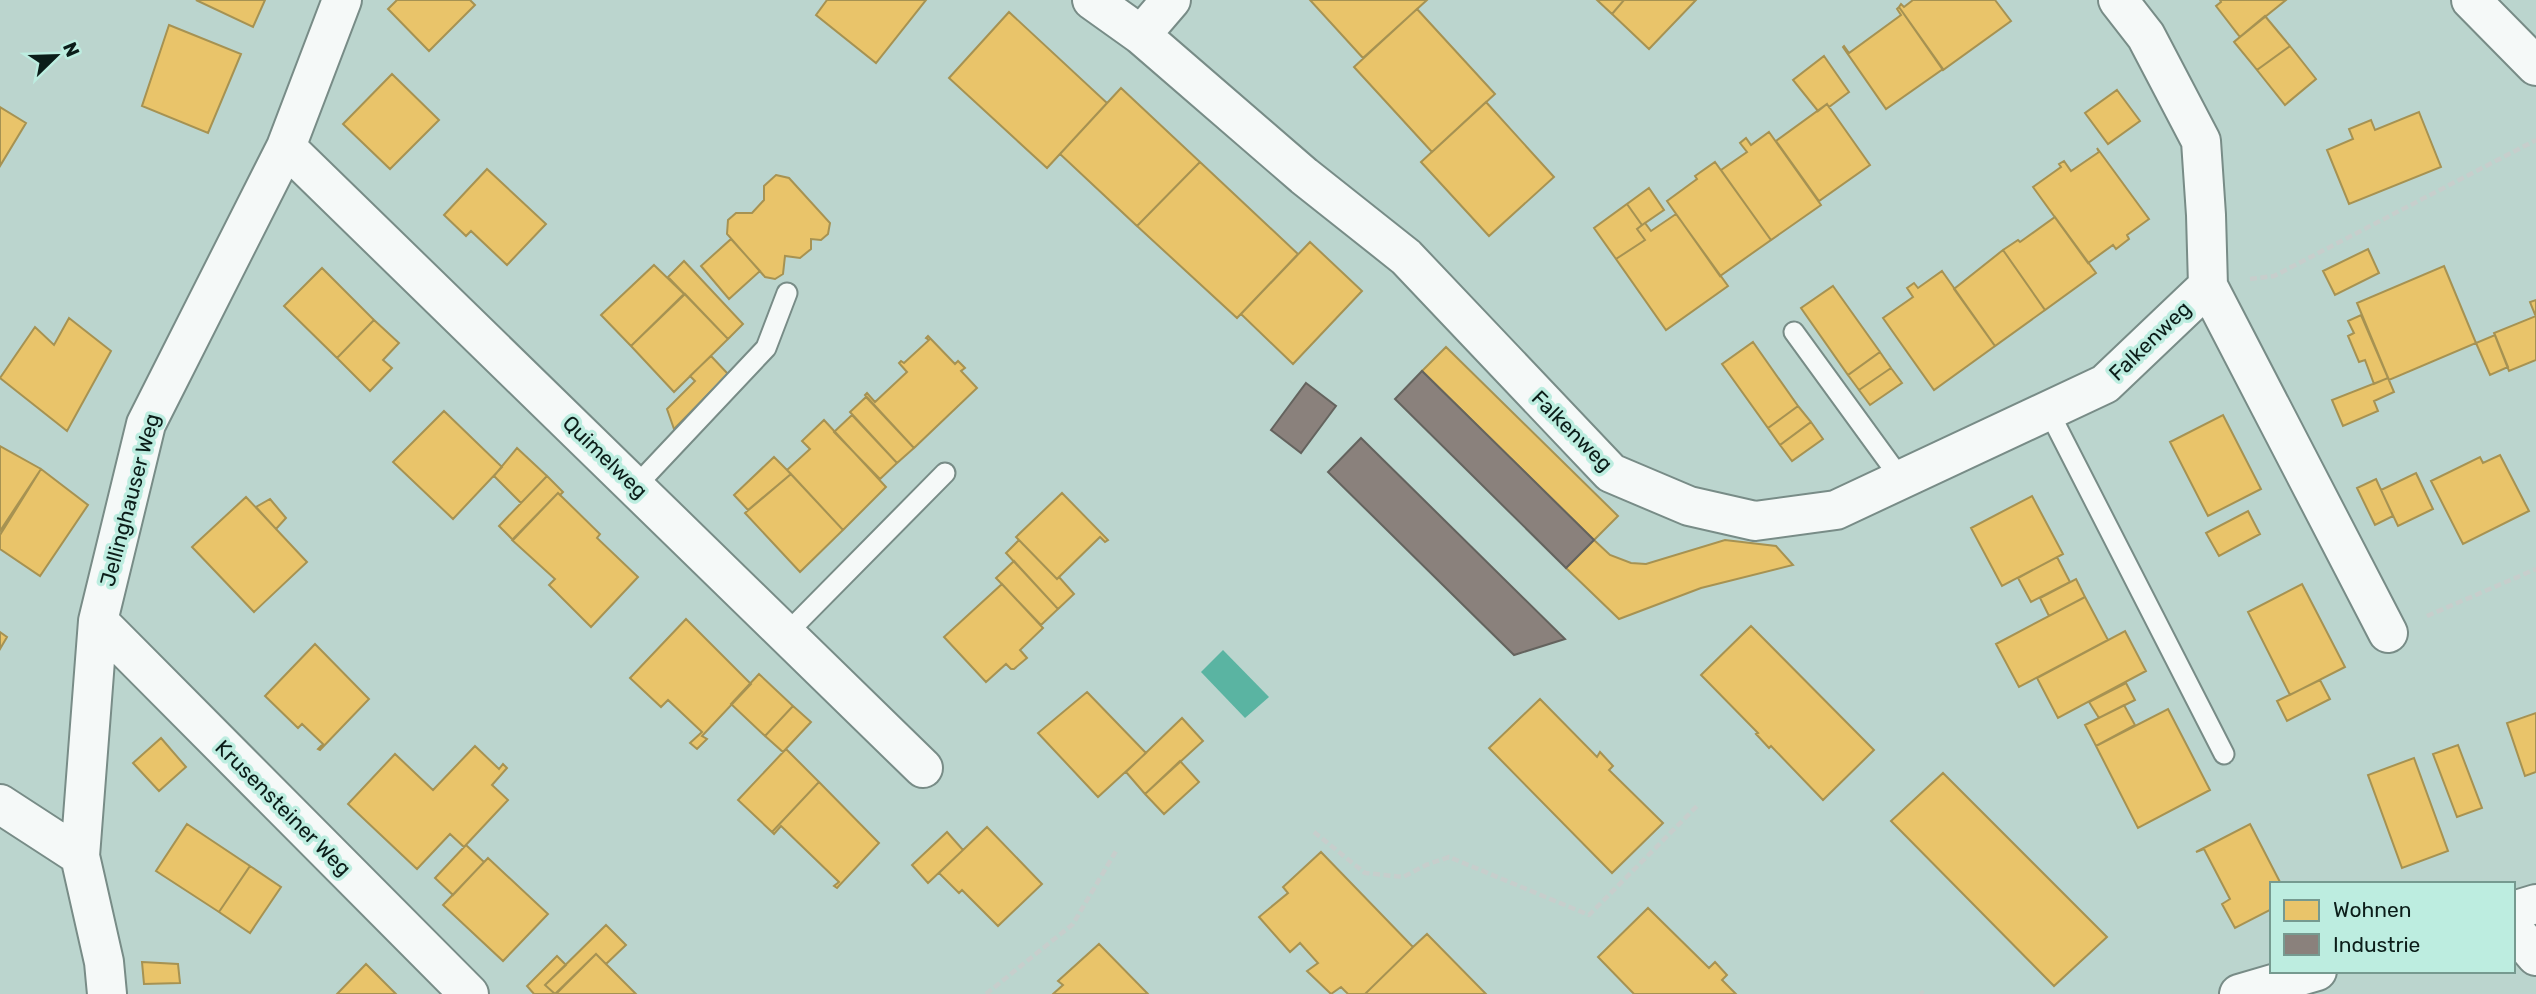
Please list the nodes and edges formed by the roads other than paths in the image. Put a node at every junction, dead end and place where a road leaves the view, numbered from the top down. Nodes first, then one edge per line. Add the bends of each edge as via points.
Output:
1 (342, 0) edge
2 (1092, 0) edge
3 (1171, 0) edge
4 (2118, 0) edge
5 (2470, 0) edge
6 (1141, 35) junction
7 (2536, 66) edge
8 (286, 147) junction
9 (2208, 286) junction
10 (787, 293) dead end
11 (1794, 332) dead end
12 (2048, 410) junction
13 (945, 473) dead end
14 (1901, 479) junction
15 (635, 486) junction
16 (98, 621) junction
17 (2388, 633) road end
18 (786, 634) junction
19 (2224, 754) dead end
20 (923, 768) dead end
21 (0, 804) edge
22 (80, 856) junction
23 (2536, 904) edge
24 (2515, 910) edge
25 (2515, 931) edge
26 (2536, 956) edge
27 (2310, 973) edge
28 (107, 994) edge
29 (469, 994) edge
30 (2239, 994) edge

1 - 8 street, Jellinghauser Weg
2 - 6 street, Falkenweg
3 - 6 street
4 - 9 street, Falkenweg via 2146,36 2201,141
5 - 7 street
6 - 14 street, Falkenweg via 1406,257 1611,473 1689,506 1755,521 1836,510
8 - 15 street, Quimelweg
8 - 16 street, Jellinghauser Weg via 146,424
9 - 12 street, Falkenweg via 2105,384
9 - 17 street, Falkenweg
10 - 15 lane via 766,348
11 - 14 lane
12 - 14 street, Falkenweg
12 - 19 lane
13 - 18 lane
15 - 18 street, Quimelweg
16 - 22 street, Jellinghauser Weg
16 - 29 street, Krusensteiner Weg
18 - 20 street, Quimelweg
21 - 22 street
22 - 28 street, Jellinghauser Weg
23 - 24 street
25 - 26 street
27 - 30 street

